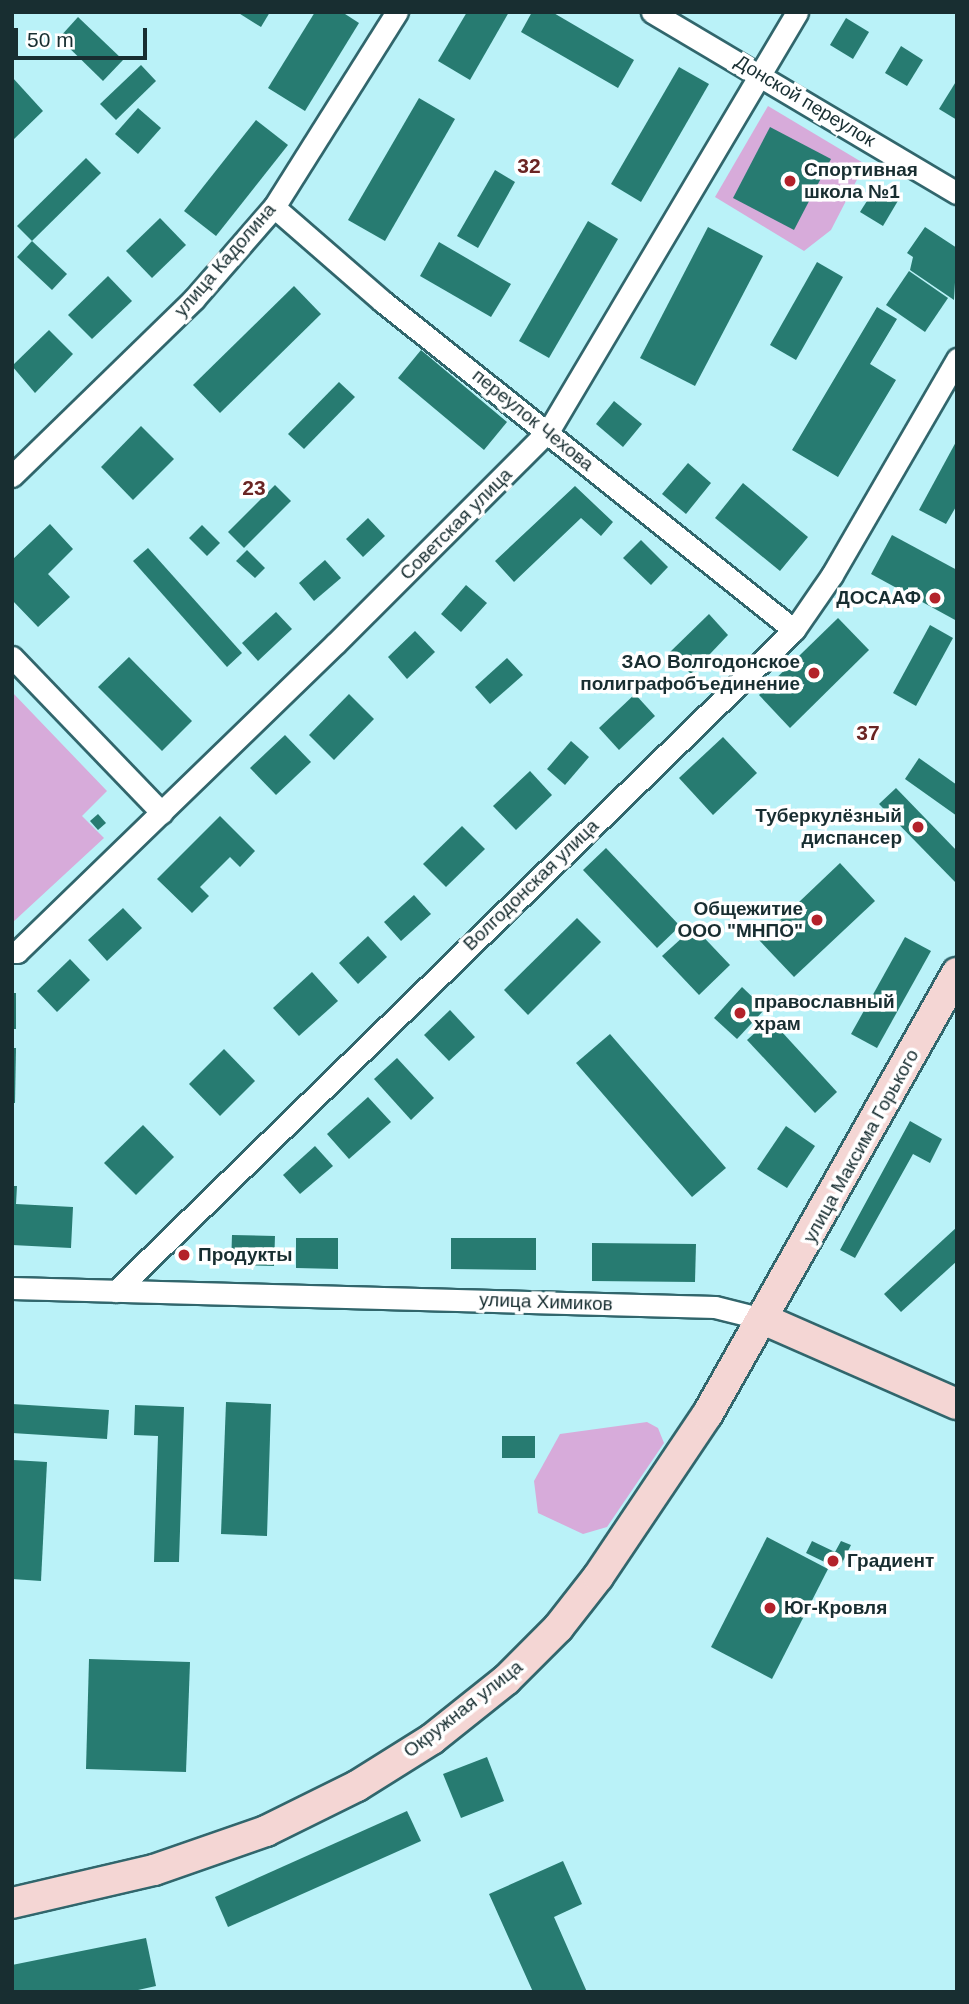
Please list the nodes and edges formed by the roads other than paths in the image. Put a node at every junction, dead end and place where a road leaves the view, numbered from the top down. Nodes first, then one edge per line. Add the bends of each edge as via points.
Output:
1 (397, 12) edge
2 (652, 12) edge
3 (797, 12) edge
4 (760, 74) junction
5 (957, 193) edge
6 (274, 207) junction
7 (957, 359) edge
8 (549, 430) junction
9 (12, 476) edge
10 (794, 630) junction
11 (12, 657) edge
12 (162, 813) junction
13 (12, 953) edge
14 (957, 973) edge
15 (12, 1288) edge
16 (116, 1291) junction
17 (763, 1319) junction
18 (957, 1404) edge
19 (12, 1903) edge

1 - 6 street, улица Кадолина
2 - 4 street, Донской переулок
3 - 4 street, Советская улица
4 - 5 street, Донской переулок
4 - 8 street, Советская улица
6 - 8 street, переулок Чехова via 382,301
6 - 9 street, улица Кадолина via 194,299
7 - 10 street, Волгодонская улица via 832,575
8 - 10 street, переулок Чехова
8 - 12 street, Советская улица
10 - 16 street, Волгодонская улица
11 - 12 street
12 - 13 street, Советская улица via 18,953
14 - 17 main road, улица Максима Горького
15 - 16 street
16 - 17 street, улица Химиков via 715,1307
17 - 18 main road, улица Химиков
17 - 19 main road, Окружная улица via 673,1467 574,1607 506,1680 432,1739 357,1786 220,1849 155,1870

